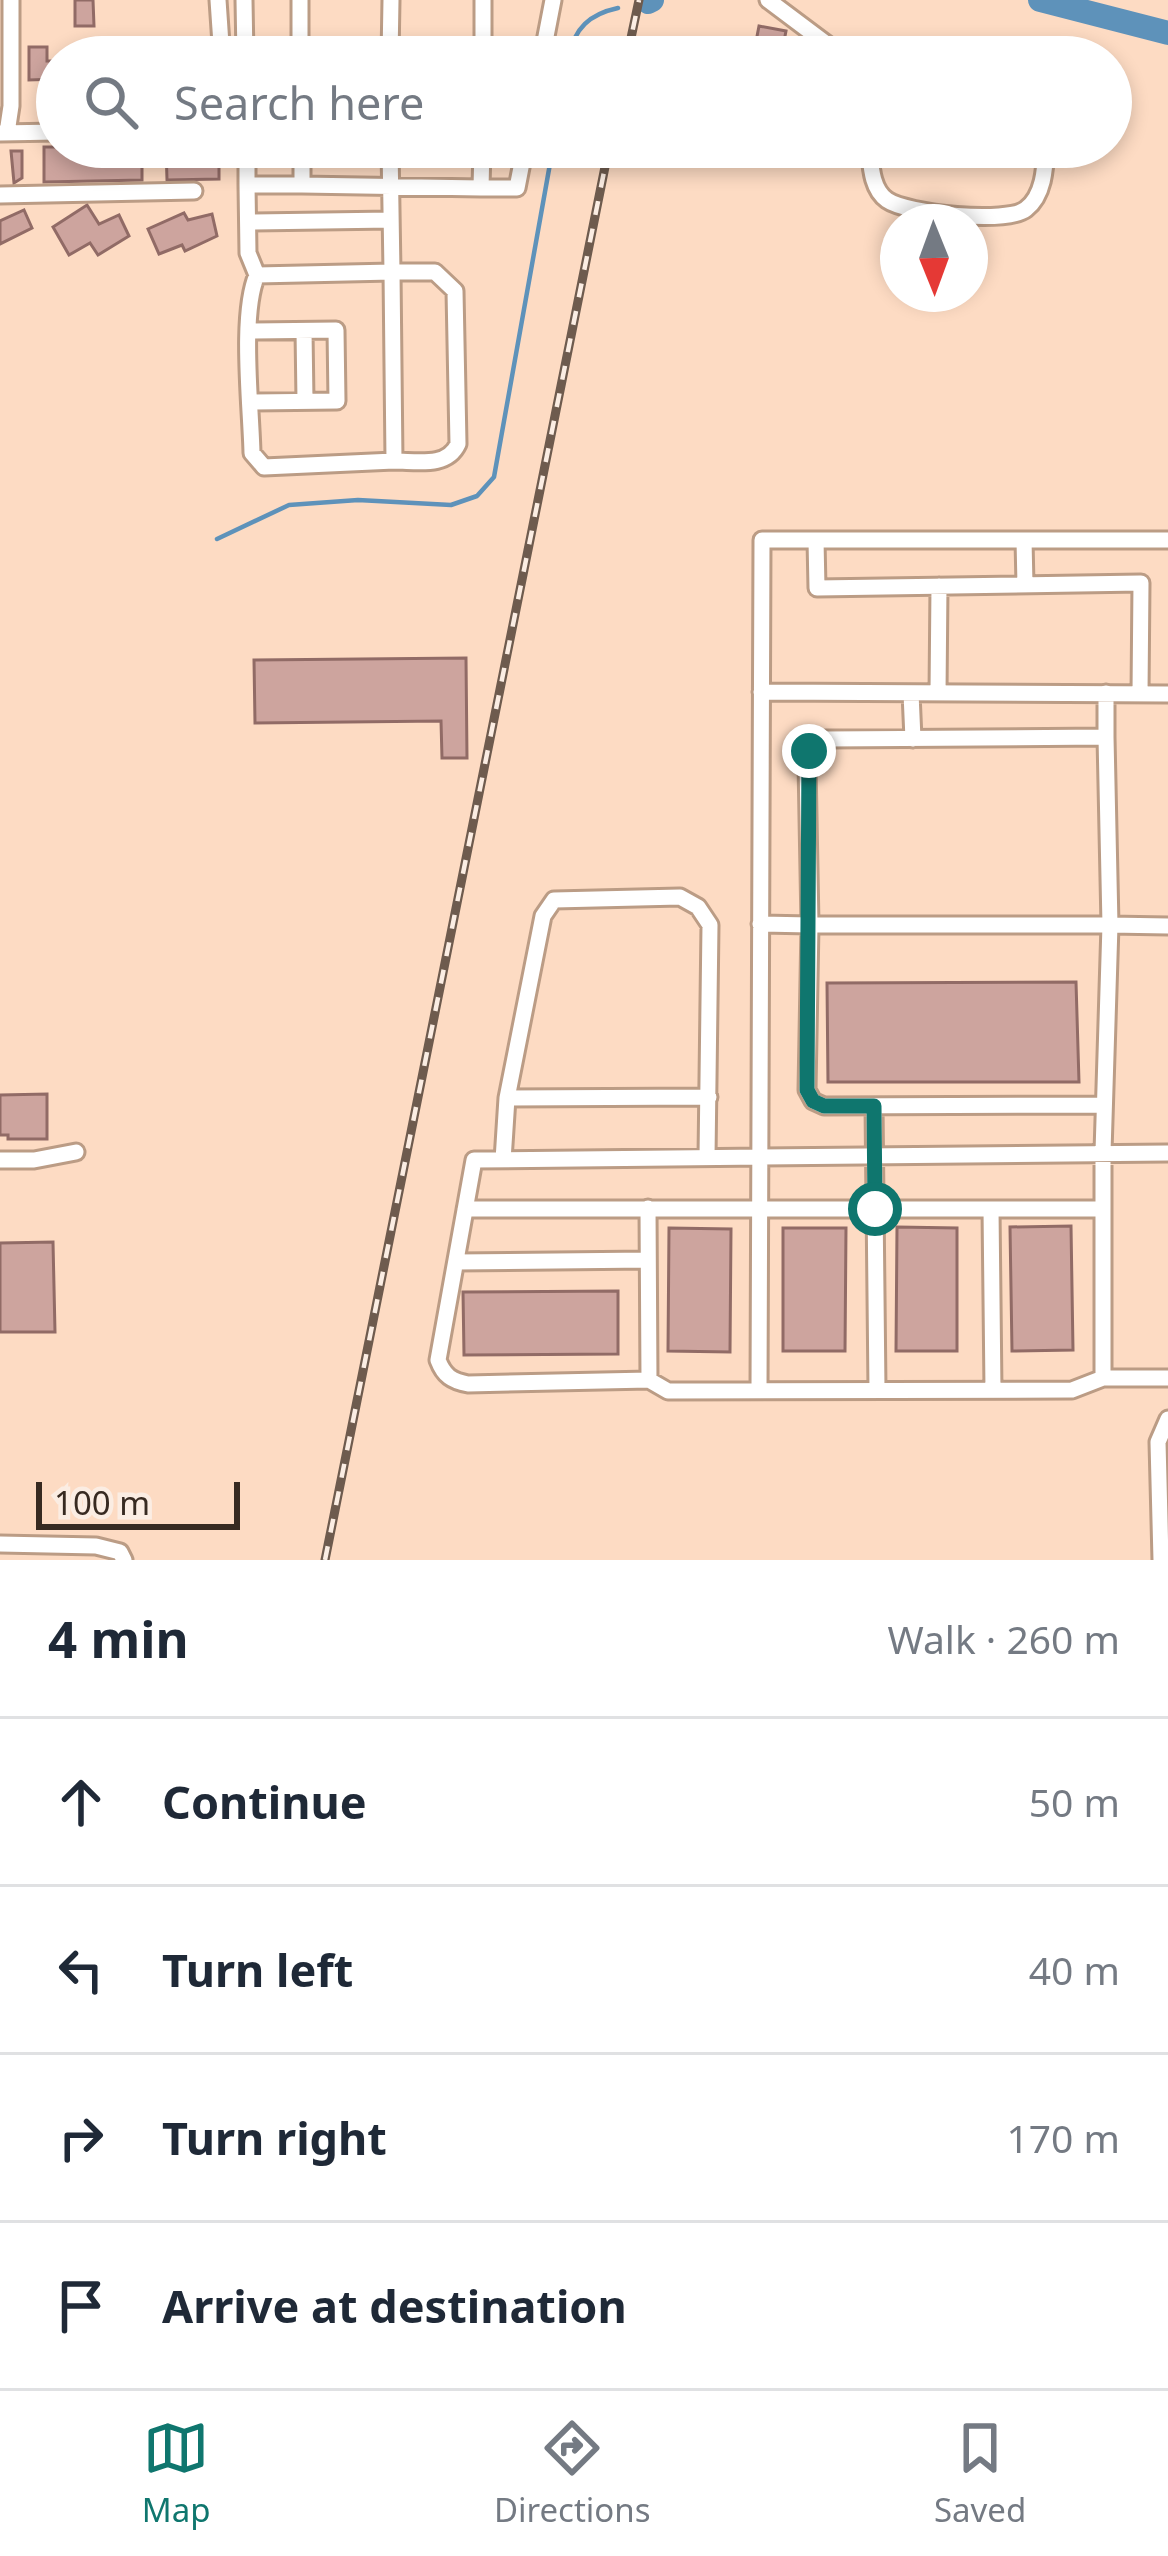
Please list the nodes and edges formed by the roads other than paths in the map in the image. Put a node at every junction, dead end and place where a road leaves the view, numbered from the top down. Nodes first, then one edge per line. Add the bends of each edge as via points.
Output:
1 (11, 0) edge
2 (218, 0) edge
3 (244, 0) edge
4 (300, 0) edge
5 (391, 0) edge
6 (484, 0) edge
7 (553, 0) edge
8 (768, 0) edge
9 (220, 36) edge
10 (245, 36) edge
11 (301, 36) edge
12 (390, 36) edge
13 (483, 36) edge
14 (546, 36) edge
15 (819, 36) edge
16 (36, 132) edge
17 (3, 133) edge
18 (247, 168) edge
19 (302, 168) edge
20 (391, 168) edge
21 (481, 168) edge
22 (521, 168) edge
23 (873, 168) edge
24 (1043, 168) edge
25 (391, 183) junction
26 (302, 184) junction
27 (247, 185) junction
28 (481, 188) junction
29 (194, 191) dead end
30 (0, 195) edge
31 (391, 220) junction
32 (248, 222) junction
33 (392, 272) junction
34 (257, 274) junction
35 (304, 331) junction
36 (250, 332) junction
37 (304, 401) junction
38 (251, 402) junction
39 (394, 461) junction
40 (816, 540) junction
41 (1024, 540) junction
42 (1168, 540) edge
43 (1025, 585) junction
44 (939, 586) junction
45 (761, 692) junction
46 (911, 693) junction
47 (938, 693) junction
48 (1106, 693) junction
49 (1140, 694) junction
50 (1168, 694) edge
51 (1106, 736) junction
52 (913, 739) junction
53 (760, 924) junction
54 (810, 925) junction
55 (1110, 925) junction
56 (1168, 926) edge
57 (709, 1097) junction
58 (506, 1098) junction
59 (1104, 1105) junction
60 (874, 1106) junction
61 (1102, 1152) junction
62 (76, 1153) dead end
63 (1168, 1153) edge
64 (875, 1155) junction
65 (758, 1156) junction
66 (707, 1157) junction
67 (0, 1160) edge
68 (503, 1160) junction
69 (758, 1207) junction
70 (648, 1208) junction
71 (465, 1209) junction
72 (875, 1209) junction
73 (991, 1209) junction
74 (1102, 1209) junction
75 (648, 1261) junction
76 (456, 1262) junction
77 (1103, 1378) junction
78 (1168, 1378) edge
79 (649, 1380) junction
80 (877, 1390) junction
81 (993, 1390) junction
82 (759, 1391) junction
83 (1168, 1419) edge
84 (0, 1544) edge
85 (124, 1560) edge
86 (1161, 1560) edge

1 - 17 street via 11,106
2 - 9 street
3 - 10 street
4 - 11 street
5 - 12 street
6 - 13 street
7 - 14 street
8 - 15 street
16 - 17 street
18 - 27 street
19 - 26 street
20 - 25 street
21 - 28 street
22 - 28 street via 517,188
23 - 24 street via 887,200 989,217 1031,206
25 - 26 street
25 - 28 street
25 - 31 street
26 - 27 street
27 - 32 street
29 - 30 street
31 - 32 street
31 - 33 street
32 - 34 street
33 - 34 street
33 - 39 street
33 - 39 street via 435,272 455,291 458,422 453,454
34 - 36 street
35 - 36 street
35 - 37 street
35 - 37 street via 336,330 337,401
36 - 38 street
37 - 38 street
38 - 39 street via 252,453 264,466
40 - 41 street
40 - 44 street via 817,588
40 - 45 street via 762,540
41 - 42 street
41 - 43 street
43 - 44 street
43 - 49 street via 1141,583
44 - 47 street
45 - 46 street
45 - 53 street
46 - 47 street
46 - 52 street
47 - 48 street
48 - 49 street
48 - 51 street
49 - 50 street
51 - 52 street
51 - 55 street
52 - 54 street via 826,739 809,751
53 - 54 street
53 - 65 street
54 - 55 street
54 - 60 street via 807,1090 824,1106
55 - 56 street
55 - 59 street
57 - 58 street
57 - 58 street via 710,925 680,897 554,900 543,916
57 - 66 street
58 - 68 street
59 - 60 street
59 - 61 street
60 - 64 street
61 - 63 street
61 - 64 street
61 - 74 street
62 - 67 street
64 - 65 street
64 - 72 street
65 - 66 street
65 - 69 street
66 - 68 street
68 - 71 street via 474,1160
69 - 70 street
69 - 72 street
69 - 82 street
70 - 71 street
70 - 75 street
71 - 76 street
72 - 73 street
72 - 80 street
73 - 74 street
73 - 81 street
74 - 77 street
75 - 76 street
75 - 79 street
76 - 79 street via 438,1360 454,1381
77 - 78 street
77 - 81 street via 1072,1390
79 - 82 street via 668,1391
80 - 81 street
80 - 82 street
83 - 86 street via 1159,1442
84 - 85 street via 96,1546

